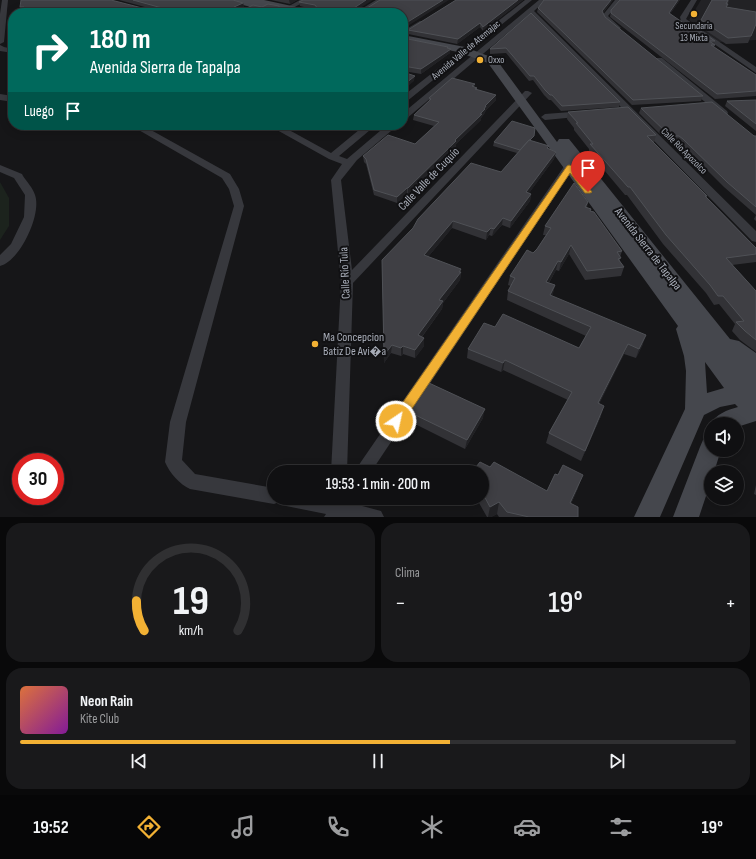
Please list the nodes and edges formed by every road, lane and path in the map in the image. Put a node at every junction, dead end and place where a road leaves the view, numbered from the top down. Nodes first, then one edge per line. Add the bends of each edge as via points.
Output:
1 (5, 0) edge
2 (234, 0) edge
3 (305, 0) edge
4 (381, 0) edge
5 (529, 0) edge
6 (542, 0) edge
7 (618, 0) edge
8 (694, 0) edge
9 (254, 2) edge
10 (277, 8) edge
11 (293, 8) edge
12 (367, 8) edge
13 (530, 11) junction
14 (430, 17) edge
15 (408, 32) edge
16 (626, 34) edge
17 (408, 36) edge
18 (0, 46) edge
19 (473, 51) junction
20 (651, 54) edge
21 (756, 71) edge
22 (416, 77) edge
23 (428, 80) junction
24 (408, 96) edge
25 (525, 97) junction
26 (727, 102) edge
27 (713, 104) junction
28 (698, 105) edge
29 (644, 109) edge
30 (629, 110) junction
31 (408, 112) edge
32 (614, 112) edge
33 (591, 114) edge
34 (545, 117) junction
35 (732, 118) edge
36 (144, 130) edge
37 (282, 130) edge
38 (365, 130) edge
39 (387, 130) edge
40 (332, 157) junction
41 (348, 163) junction
42 (569, 167) junction
43 (0, 168) edge
44 (756, 238) edge
45 (0, 262) edge
46 (347, 282) junction
47 (682, 318) junction
48 (713, 331) junction
49 (756, 363) edge
50 (753, 399) edge
51 (696, 409) junction
52 (734, 417) edge
53 (707, 457) edge
54 (339, 465) edge
55 (367, 465) edge
56 (267, 495) edge
57 (338, 505) edge
58 (375, 517) edge
59 (647, 517) edge
60 (686, 517) edge

1 - 18 street via 5,19
2 - 9 street
3 - 11 street
4 - 12 street
5 - 19 street, Avenida Valle de Atemajac
6 - 13 street, Avenida Valle de Atemajac
7 - 16 street via 605,16
8 - 21 street via 683,20
9 - 10 street
13 - 19 street, Avenida Valle de Atemajac
13 - 30 street, Calle Río Apozolco
14 - 15 street
17 - 19 street, Avenida Sierra de Tapalpa
19 - 23 street, Avenida Valle de Atemajac
19 - 25 street, Avenida Sierra de Tapalpa via 501,58
19 - 31 street, Avenida Valle de Atemajac
20 - 27 street
22 - 23 street
23 - 24 street, Avenida Valle de Atemajac
25 - 34 street, Avenida Sierra de Tapalpa
25 - 42 street, Avenida Sierra de Tapalpa
25 - 46 street, Calle Valle de Cuquío
26 - 27 street
27 - 28 street
27 - 35 street
29 - 30 street
30 - 32 street
30 - 44 street, Calle Río Apozolco
33 - 34 street
34 - 48 street, Avenida Sierra de Tapalpa
36 - 56 street via 226,176 234,189 239,206 178,422 172,462 190,481
37 - 40 street
38 - 40 street
39 - 41 street
40 - 41 street
41 - 46 street, Calle Río Tula via 336,180
42 - 47 street, Avenida Sierra de Tapalpa
42 - 55 street
43 - 45 street via 18,176 30,196 30,217 16,246
46 - 54 street, Calle Río Tula
47 - 50 street, Avenida Sierra de Tapalpa
47 - 51 street via 694,356
48 - 49 street
48 - 50 street, Avenida Sierra de Tapalpa
50 - 51 street via 714,399
50 - 52 street
51 - 59 street
53 - 60 street
57 - 58 street

